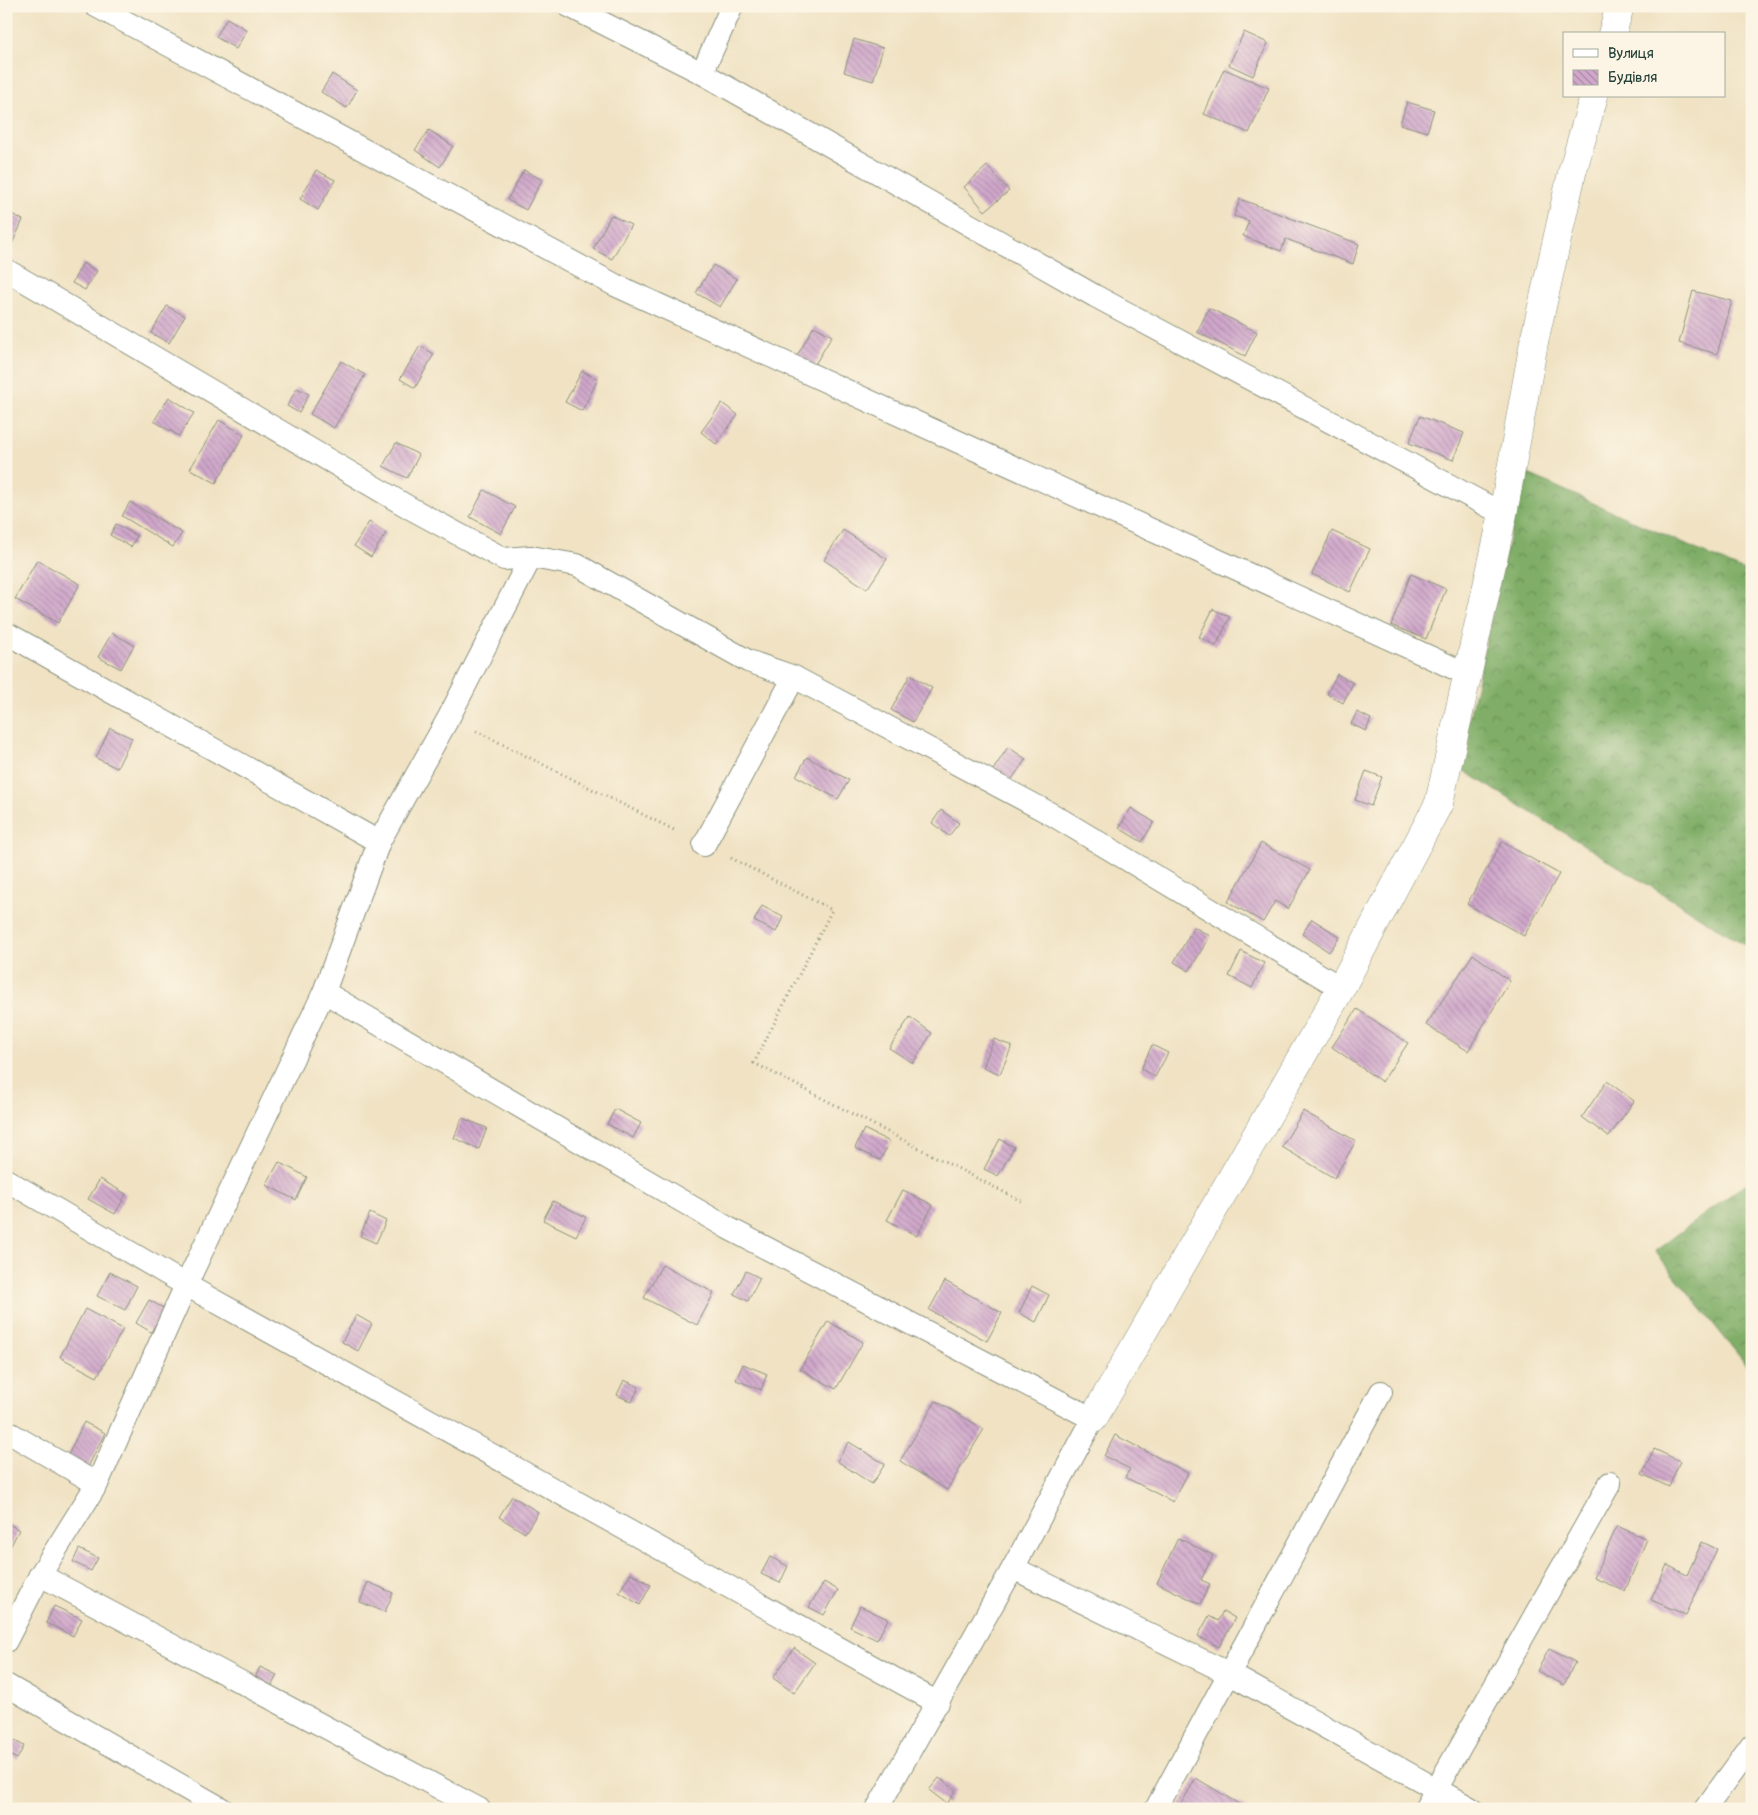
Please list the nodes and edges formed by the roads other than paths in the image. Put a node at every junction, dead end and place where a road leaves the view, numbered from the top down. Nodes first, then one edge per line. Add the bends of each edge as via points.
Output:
1 (96, 6) edge
2 (569, 6) edge
3 (732, 6) edge
4 (1620, 6) edge
5 (1613, 32) edge
6 (702, 73) junction
7 (1593, 98) edge
8 (6, 270) edge
9 (1503, 514) junction
10 (531, 556) junction
11 (6, 633) edge
12 (1469, 675) junction
13 (794, 677) junction
14 (379, 842) junction
15 (704, 845) road end
16 (1341, 988) junction
17 (324, 992) junction
18 (6, 1180) edge
19 (186, 1285) junction
20 (1381, 1392) dead end
21 (1093, 1419) junction
22 (6, 1431) edge
23 (1610, 1483) dead end
24 (97, 1484) junction
25 (1013, 1568) junction
26 (40, 1575) junction
27 (6, 1641) edge
28 (1230, 1674) junction
29 (6, 1685) edge
30 (938, 1704) junction
31 (1752, 1745) edge
32 (1437, 1789) junction
33 (222, 1809) edge
34 (479, 1809) edge
35 (877, 1809) edge
36 (1156, 1809) edge
37 (1425, 1809) edge
38 (1472, 1809) edge
39 (1705, 1809) edge

1 - 12 lane via 615,285
2 - 6 lane
3 - 6 lane
4 - 5 street
6 - 9 lane via 1095,296
7 - 9 street via 1572,173 1536,333
8 - 10 lane via 410,508 504,559
9 - 12 street
10 - 13 lane via 578,565 748,661
10 - 14 lane via 449,717
11 - 14 lane
12 - 16 street via 1439,802
13 - 15 lane
13 - 16 lane via 1053,814
14 - 17 lane
16 - 21 street
17 - 19 lane
17 - 21 lane via 728,1228
18 - 19 lane
19 - 24 lane
19 - 30 lane
20 - 28 lane
21 - 25 lane
22 - 24 lane
23 - 32 lane
24 - 26 lane
25 - 28 lane
25 - 30 lane
26 - 27 lane
26 - 34 lane
28 - 32 lane
28 - 36 lane
29 - 33 lane
30 - 35 lane
31 - 39 lane
32 - 37 lane
32 - 38 lane

